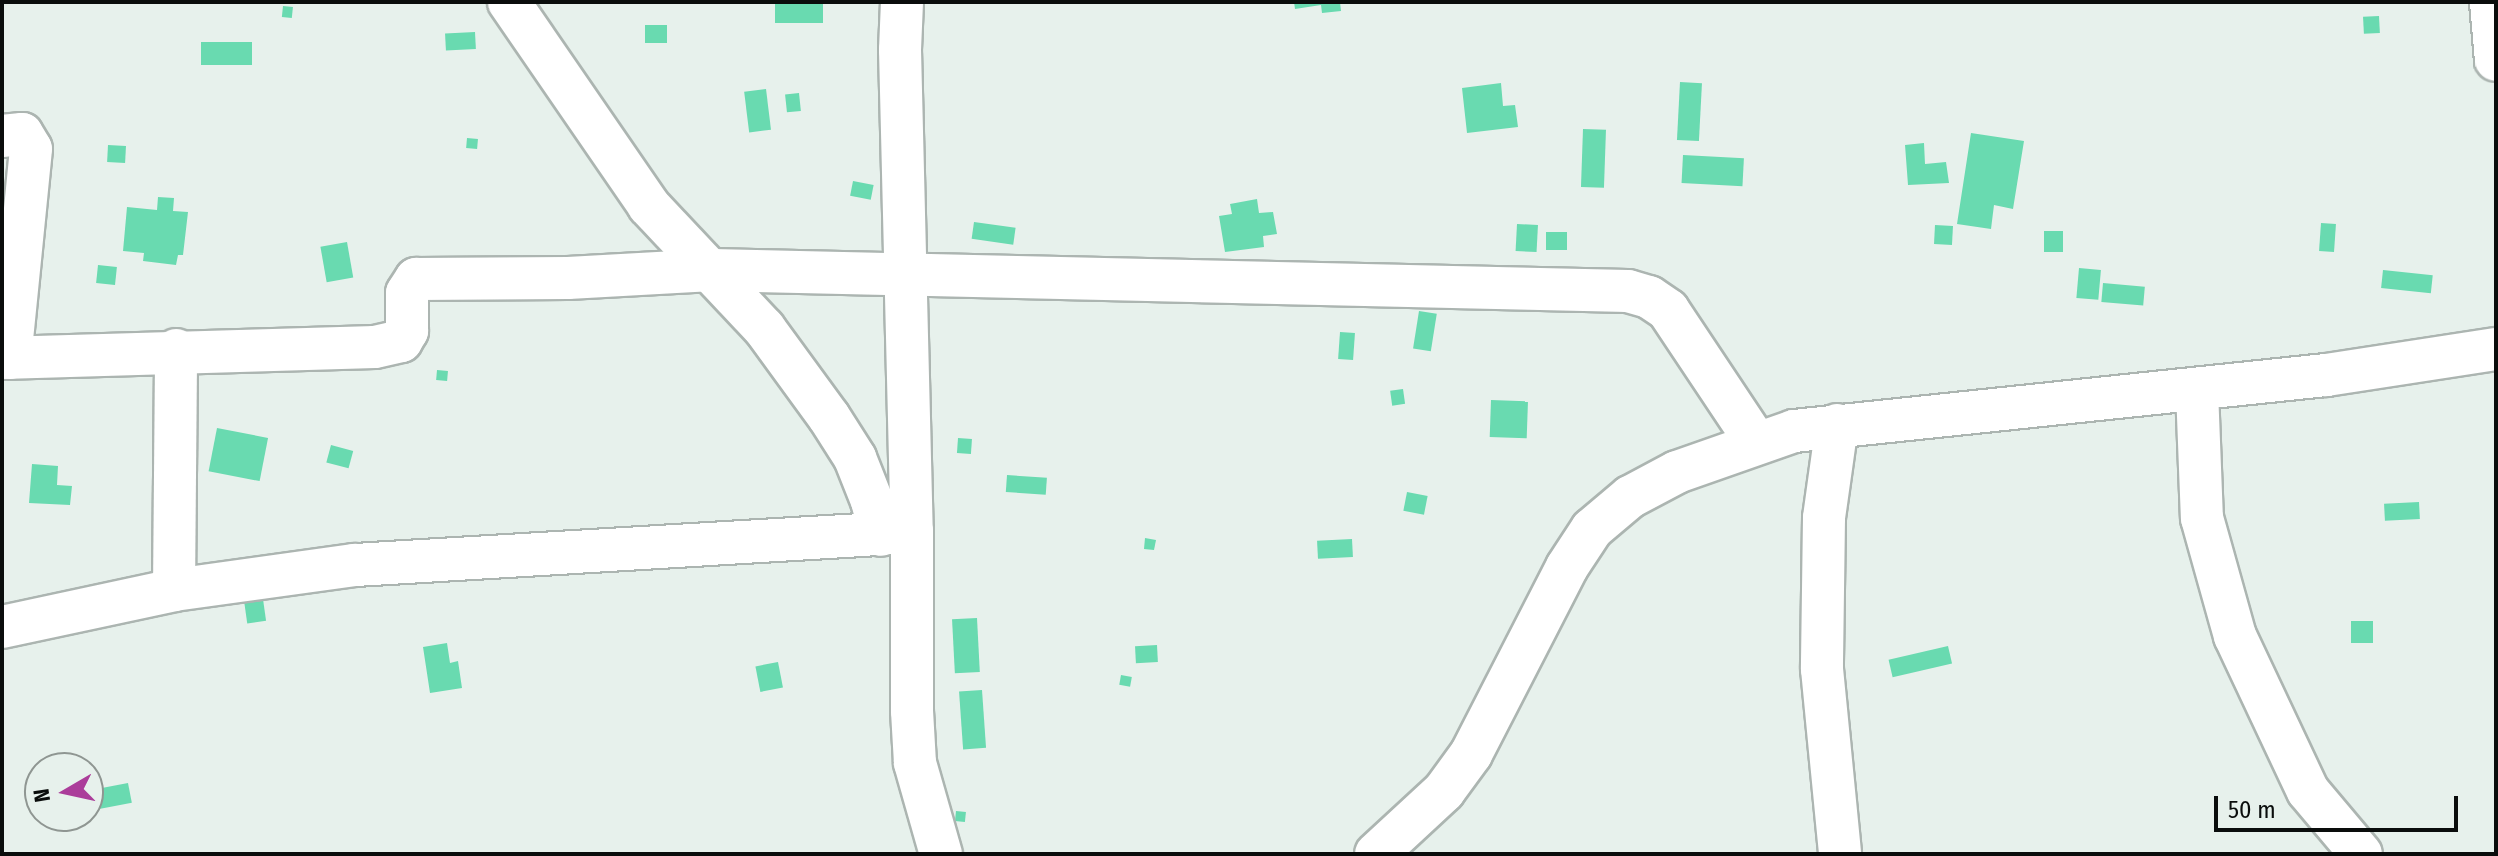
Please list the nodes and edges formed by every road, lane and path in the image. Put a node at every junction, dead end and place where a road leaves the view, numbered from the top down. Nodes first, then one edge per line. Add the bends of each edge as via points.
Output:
1 (509, 2) edge
2 (902, 2) edge
3 (2491, 2) edge
4 (2496, 51) edge
5 (2496, 60) edge
6 (2, 136) edge
7 (712, 270) junction
8 (904, 276) junction
9 (2496, 349) edge
10 (176, 350) junction
11 (6, 358) edge
12 (2197, 390) junction
13 (1837, 425) junction
14 (1756, 442) junction
15 (896, 534) junction
16 (174, 590) junction
17 (2, 627) edge
18 (941, 854) edge
19 (1376, 854) edge
20 (1840, 854) edge
21 (2361, 854) edge

1 - 7 street via 649,206
2 - 8 street
3 - 4 street
4 - 5 street
6 - 11 street via 22,134 31,149
7 - 8 street
7 - 10 street via 416,279 407,293 407,331 401,341 375,347
7 - 15 street via 764,328 843,437 872,501
8 - 14 street via 1628,291 1668,310
8 - 15 street
9 - 12 street
10 - 11 street
10 - 16 street
12 - 13 street
12 - 21 street via 2202,518 2235,636 2308,791
13 - 14 street
13 - 20 street via 1824,518 1822,669
14 - 19 street via 1677,472 1592,529 1567,567 1471,754 1444,791
15 - 16 street via 455,556
15 - 18 street via 915,763
16 - 17 street

